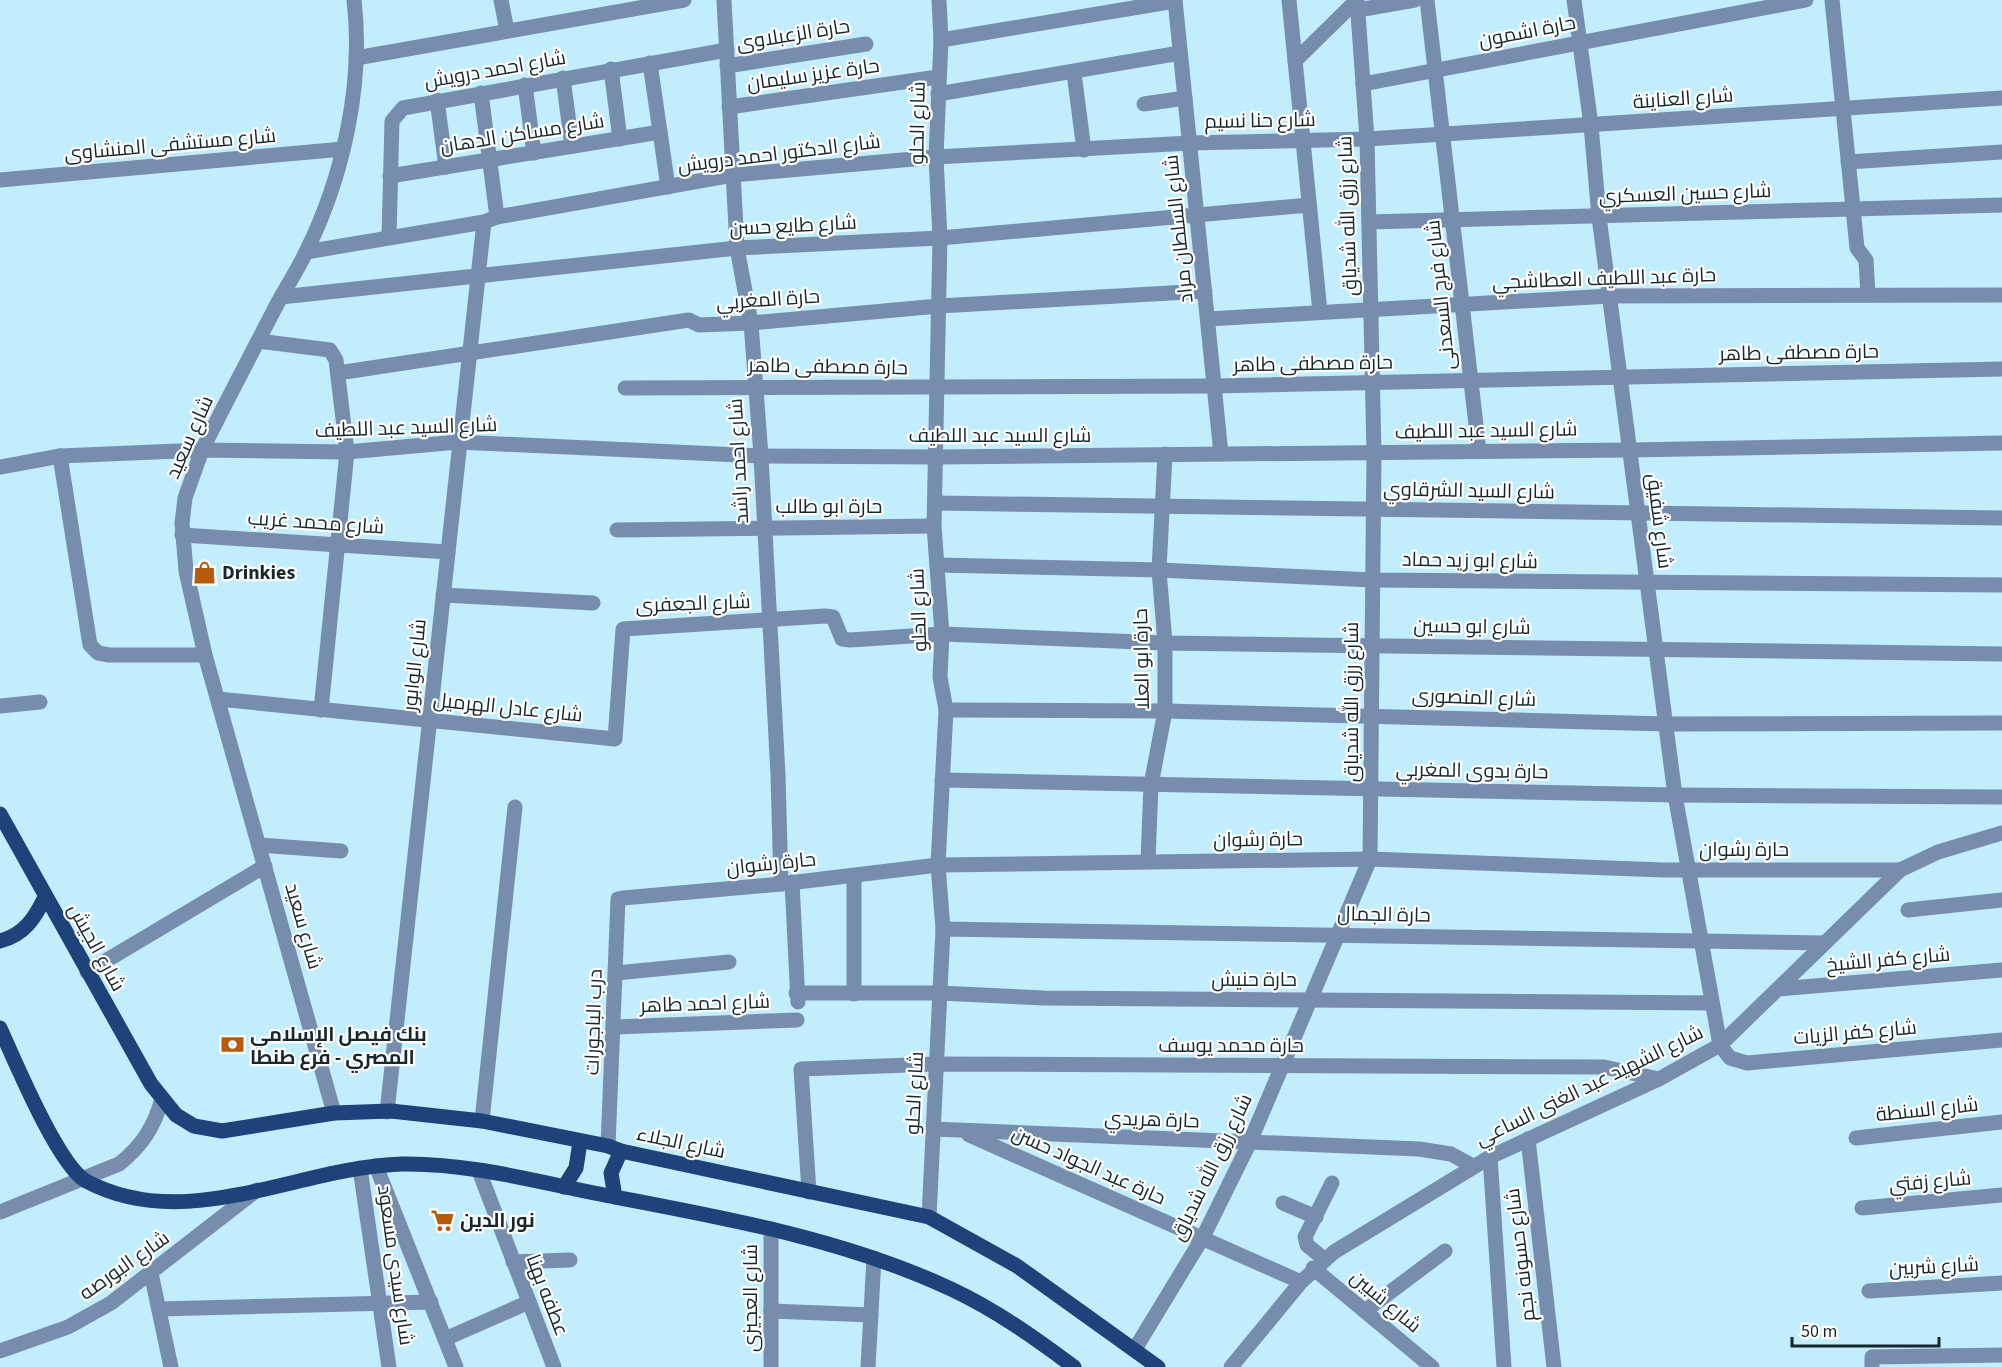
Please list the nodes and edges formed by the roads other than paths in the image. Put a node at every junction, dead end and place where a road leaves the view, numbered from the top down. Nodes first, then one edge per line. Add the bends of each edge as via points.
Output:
1 (354, 0) edge
2 (501, 0) edge
3 (684, 0) edge
4 (724, 0) edge
5 (939, 0) edge
6 (1289, 0) edge
7 (1415, 0) edge
8 (1427, 0) edge
9 (1574, 0) edge
10 (1806, 0) edge
11 (1832, 0) edge
12 (1175, 1) edge
13 (1357, 3) edge
14 (507, 31) junction
15 (941, 40) junction
16 (1580, 42) junction
17 (866, 44) dead end
18 (727, 50) junction
19 (1180, 53) junction
20 (356, 58) junction
21 (1295, 61) junction
22 (650, 63) junction
23 (727, 66) junction
24 (611, 69) junction
25 (1433, 70) junction
26 (1074, 73) junction
27 (938, 77) junction
28 (563, 78) junction
29 (525, 84) junction
30 (1363, 84) junction
31 (481, 93) junction
32 (938, 94) junction
33 (1185, 98) junction
34 (2002, 98) edge
35 (437, 100) junction
36 (1144, 104) dead end
37 (729, 107) junction
38 (1844, 108) junction
39 (1591, 125) junction
40 (660, 132) junction
41 (1443, 134) junction
42 (620, 139) junction
43 (1367, 140) junction
44 (1303, 141) junction
45 (1190, 143) junction
46 (572, 146) junction
47 (343, 149) junction
48 (1084, 150) junction
49 (2002, 152) edge
50 (534, 153) junction
51 (936, 157) junction
52 (490, 160) junction
53 (1848, 162) junction
54 (446, 167) junction
55 (733, 175) junction
56 (390, 176) junction
57 (0, 180) edge
58 (668, 187) junction
59 (1309, 205) junction
60 (2002, 205) edge
61 (1853, 209) junction
62 (1197, 215) junction
63 (1599, 217) junction
64 (490, 220) junction
65 (1453, 220) junction
66 (1369, 222) junction
67 (388, 237) junction
68 (940, 238) junction
69 (737, 248) junction
70 (306, 252) junction
71 (478, 277) junction
72 (1205, 291) junction
73 (1868, 295) junction
74 (2002, 295) edge
75 (1610, 296) junction
76 (281, 297) junction
77 (1462, 304) junction
78 (939, 306) junction
79 (1371, 309) junction
80 (1320, 312) junction
81 (1208, 319) junction
82 (751, 323) junction
83 (258, 341) junction
84 (469, 354) junction
85 (2002, 369) edge
86 (338, 373) junction
87 (1621, 377) junction
88 (1471, 380) junction
89 (1372, 382) junction
90 (754, 386) junction
91 (1215, 386) junction
92 (625, 388) dead end
93 (936, 389) junction
94 (458, 442) junction
95 (2002, 442) edge
96 (202, 450) junction
97 (1630, 450) junction
98 (1479, 451) junction
99 (347, 452) junction
100 (1374, 453) junction
101 (1165, 454) junction
102 (1221, 454) junction
103 (60, 456) junction
104 (761, 456) junction
105 (938, 457) junction
106 (0, 467) edge
107 (936, 503) junction
108 (1163, 506) junction
109 (1374, 509) junction
110 (1638, 514) junction
111 (2002, 518) edge
112 (934, 526) junction
113 (763, 527) junction
114 (616, 530) dead end
115 (182, 535) junction
116 (338, 544) junction
117 (448, 552) junction
118 (937, 565) junction
119 (1160, 570) junction
120 (1373, 580) junction
121 (1647, 583) junction
122 (2002, 585) edge
123 (443, 595) junction
124 (593, 603) dead end
125 (769, 621) junction
126 (942, 634) junction
127 (1165, 643) junction
128 (1372, 644) junction
129 (1656, 651) junction
130 (2002, 654) edge
131 (205, 655) junction
132 (218, 699) junction
133 (40, 702) dead end
134 (0, 706) edge
135 (321, 710) junction
136 (946, 710) junction
137 (1165, 711) junction
138 (1372, 715) junction
139 (429, 720) junction
140 (2002, 723) edge
141 (1666, 724) junction
142 (615, 739) joint
143 (942, 780) junction
144 (1151, 785) junction
145 (1372, 789) junction
146 (1675, 795) junction
147 (2002, 797) edge
148 (515, 807) dead end
149 (0, 814) edge
150 (2002, 837) edge
151 (259, 845) junction
152 (341, 851) dead end
153 (1370, 859) junction
154 (1148, 861) junction
155 (938, 865) junction
156 (265, 866) junction
157 (1689, 870) junction
158 (1900, 870) junction
159 (854, 876) junction
160 (787, 883) junction
161 (45, 897) junction
162 (618, 899) joint
163 (2002, 900) edge
164 (1908, 910) dead end
165 (943, 929) junction
166 (1340, 934) junction
167 (0, 941) edge
168 (1701, 941) junction
169 (1824, 944) junction
170 (729, 962) dead end
171 (2002, 970) edge
172 (87, 972) junction
173 (616, 973) junction
174 (1778, 989) junction
175 (940, 993) junction
176 (854, 994) junction
177 (797, 998) joint
178 (1311, 1000) junction
179 (1712, 1003) junction
180 (797, 1020) dead end
181 (615, 1027) junction
182 (0, 1028) edge
183 (2002, 1040) edge
184 (1720, 1045) junction
185 (936, 1064) junction
186 (1281, 1066) junction
187 (1659, 1079) junction
188 (162, 1099) junction
189 (387, 1112) junction
190 (334, 1113) junction
191 (482, 1121) junction
192 (2002, 1122) edge
193 (933, 1129) junction
194 (960, 1131) junction
195 (1856, 1138) dead end
196 (1528, 1139) junction
197 (580, 1142) junction
198 (1249, 1144) junction
199 (615, 1148) junction
200 (1490, 1157) junction
201 (376, 1166) junction
202 (1473, 1166) junction
203 (360, 1168) junction
204 (479, 1171) junction
205 (84, 1180) junction
206 (1332, 1183) dead end
207 (564, 1187) junction
208 (258, 1189) junction
209 (809, 1192) junction
210 (2002, 1196) edge
211 (615, 1197) junction
212 (1283, 1203) dead end
213 (1862, 1208) dead end
214 (0, 1212) edge
215 (1316, 1216) junction
216 (929, 1217) junction
217 (771, 1229) junction
218 (1203, 1237) junction
219 (1445, 1251) dead end
220 (874, 1258) junction
221 (570, 1260) dead end
222 (513, 1263) junction
223 (1319, 1264) junction
224 (151, 1273) junction
225 (1301, 1282) junction
226 (2002, 1283) edge
227 (1869, 1290) dead end
228 (380, 1302) junction
229 (430, 1302) junction
230 (528, 1302) junction
231 (160, 1310) junction
232 (771, 1311) junction
233 (1365, 1311) junction
234 (871, 1315) junction
235 (0, 1336) edge
236 (445, 1339) junction
237 (15, 1346) junction
238 (1135, 1349) junction
239 (0, 1351) edge
240 (2002, 1355) edge
241 (1056, 1361) edge
242 (1914, 1361) edge
243 (1872, 1362) edge
244 (171, 1367) edge
245 (389, 1367) edge
246 (456, 1367) edge
247 (554, 1367) edge
248 (771, 1367) edge
249 (868, 1367) edge
250 (1074, 1367) edge
251 (1158, 1367) edge
252 (1231, 1367) edge
253 (1432, 1367) edge
254 (1504, 1367) edge
255 (1554, 1367) edge

1 - 20 street, شارع سعيد
2 - 14 street
3 - 14 street
4 - 18 street, شارع احمد راشد
5 - 15 street, شارع الحلو
6 - 21 street
7 - 13 street
8 - 25 street, شارع فرج السعدنى
9 - 16 street, شارع شفيق
10 - 16 street, حارة اشمون
11 - 38 street
12 - 15 street
12 - 19 street, شارع السلطان مراد
13 - 21 street
13 - 30 street, شارع رزق الله شدياق
14 - 20 street
15 - 27 street, شارع الحلو
16 - 25 street, حارة اشمون
16 - 39 street, شارع شفيق
17 - 23 street, حارة الزعبلاوى
18 - 22 street, شارع احمد درويش
18 - 23 street, شارع احمد راشد
19 - 26 street
19 - 33 street, شارع السلطان مراد
20 - 47 street, شارع سعيد
21 - 44 street
22 - 24 street, شارع احمد درويش
22 - 40 street
23 - 37 street, شارع احمد راشد
24 - 28 street, شارع احمد درويش
24 - 42 street
25 - 30 street, حارة اشمون
25 - 41 street, شارع فرج السعدنى
26 - 32 street
26 - 48 street
27 - 32 street, شارع الحلو
27 - 37 street, حارة عزيز سليمان
28 - 29 street, شارع احمد درويش
28 - 46 street
29 - 31 street, شارع احمد درويش
29 - 50 street
30 - 43 street, شارع رزق الله شدياق
31 - 35 street, شارع احمد درويش
31 - 52 street, شارع الوابور
32 - 51 street, شارع الحلو
33 - 36 street
33 - 45 street, شارع السلطان مراد
34 - 38 street, شارع العناينة
35 - 54 street
35 - 56 street, شارع احمد درويش via 397,112 392,121
37 - 55 street, شارع احمد راشد
38 - 39 street, شارع العناينة
38 - 53 street
39 - 41 street, شارع العناينة
39 - 63 street, شارع شفيق
40 - 42 street, شارع مساكن الدهان
40 - 58 street
41 - 43 street, شارع العناينة
41 - 65 street, شارع فرج السعدنى
42 - 46 street, شارع مساكن الدهان
43 - 44 street, شارع حنا نسيم
43 - 66 street, شارع رزق الله شدياق
44 - 45 street, شارع حنا نسيم
44 - 59 street
45 - 48 street, شارع الدكتور احمد درويش
45 - 62 street, شارع السلطان مراد
46 - 50 street, شارع مساكن الدهان
47 - 57 street, شارع مستشفى المنشاوى
47 - 70 street, شارع سعيد via 329,197
48 - 51 street, شارع الدكتور احمد درويش
49 - 53 street
50 - 52 street, شارع مساكن الدهان
51 - 55 street, شارع الدكتور احمد درويش
51 - 68 street, شارع الحلو
52 - 54 street, شارع مساكن الدهان
52 - 64 street, شارع الوابور
53 - 61 street
54 - 56 street, شارع مساكن الدهان
55 - 58 street, شارع الدكتور احمد درويش
55 - 69 street, شارع احمد راشد
56 - 67 street, شارع احمد درويش
58 - 64 street, شارع الدكتور احمد درويش
59 - 62 street, شارع طايع حسن
59 - 80 street
60 - 61 street, شارع حسين العسكري
61 - 63 street, شارع حسين العسكري
61 - 73 street via 1857,248 1866,260
62 - 68 street, شارع طايع حسن
62 - 72 street, شارع السلطان مراد
63 - 65 street, شارع حسين العسكري
63 - 75 street, شارع شفيق
64 - 67 street, شارع الدكتور احمد درويش
64 - 71 street, شارع الوابور
65 - 66 street, شارع حسين العسكري
65 - 77 street, شارع فرج السعدنى
66 - 79 street, شارع رزق الله شدياق
67 - 70 street, شارع الدكتور احمد درويش
68 - 69 street, شارع طايع حسن
68 - 78 street, شارع الحلو
69 - 71 street, شارع طايع حسن
69 - 82 street, شارع احمد راشد
70 - 76 street, شارع سعيد
71 - 76 street, شارع طايع حسن
71 - 84 street, شارع الوابور
72 - 78 street, حارة المغربي
72 - 81 street, شارع السلطان مراد
73 - 74 street, حارة عبد اللطيف العطاشجي
73 - 75 street, حارة عبد اللطيف العطاشجي
75 - 77 street, حارة عبد اللطيف العطاشجي
75 - 87 street, شارع شفيق
76 - 83 street, شارع سعيد
77 - 79 street, حارة عبد اللطيف العطاشجي
77 - 88 street, شارع فرج السعدنى
78 - 82 street, حارة المغربي
78 - 93 street, شارع الحلو
79 - 80 street, حارة عبد اللطيف العطاشجي
79 - 89 street, شارع رزق الله شدياق
80 - 81 street, حارة عبد اللطيف العطاشجي
81 - 91 street, شارع السلطان مراد
82 - 84 street, حارة المغربي via 699,325 689,320
82 - 90 street, شارع احمد راشد
83 - 86 street via 330,350 335,355
83 - 96 street, شارع سعيد
84 - 86 street, حارة المغربي
84 - 94 street, شارع الوابور
85 - 87 street, حارة مصطفى طاهر
86 - 99 street
87 - 88 street, حارة مصطفى طاهر
87 - 97 street, شارع شفيق
88 - 89 street, حارة مصطفى طاهر
88 - 98 street, شارع فرج السعدنى
89 - 91 street, حارة مصطفى طاهر
89 - 100 street, شارع رزق الله شدياق
90 - 92 street, حارة مصطفى طاهر
90 - 93 street, حارة مصطفى طاهر
90 - 104 street, شارع احمد راشد
91 - 93 street, حارة مصطفى طاهر
91 - 102 street, شارع السلطان مراد
93 - 105 street, شارع الحلو
94 - 99 street, شارع السيد عبد اللطيف
94 - 104 street, شارع السيد عبد اللطيف
94 - 117 street, شارع الوابور
95 - 97 street, شارع السيد عبد اللطيف
96 - 99 street, شارع السيد عبد اللطيف
96 - 103 street, شارع السيد عبد اللطيف
96 - 115 street, شارع سعيد via 185,498
97 - 98 street, شارع السيد عبد اللطيف
97 - 110 street, شارع شفيق
98 - 100 street, شارع السيد عبد اللطيف
99 - 116 street
100 - 102 street, شارع السيد عبد اللطيف
100 - 109 street, شارع رزق الله شدياق
101 - 102 street, شارع السيد عبد اللطيف
101 - 105 street, شارع السيد عبد اللطيف
101 - 108 street, حارة ابو العلا
103 - 106 street, شارع السيد عبد اللطيف
103 - 131 street via 90,645 98,653 109,655
104 - 105 street, شارع السيد عبد اللطيف
104 - 113 street, شارع احمد راشد
105 - 107 street, شارع الحلو
107 - 108 street, شارع السيد الشرقاوي
107 - 112 street, شارع الحلو
108 - 109 street, شارع السيد الشرقاوي
108 - 119 street, حارة ابو العلا
109 - 110 street, شارع السيد الشرقاوي
109 - 120 street, شارع رزق الله شدياق
110 - 111 street, شارع السيد الشرقاوي
110 - 121 street, شارع شفيق
112 - 113 street, حارة ابو طالب
112 - 118 street, شارع الحلو
113 - 114 street, حارة ابو طالب
113 - 125 street, شارع احمد راشد
115 - 116 street, شارع محمد غريب
115 - 131 street, شارع سعيد
116 - 117 street, شارع محمد غريب
116 - 135 street
117 - 123 street, شارع الوابور
118 - 119 street, شارع ابو زيد حماد
118 - 126 street, شارع الحلو
119 - 120 street, شارع ابو زيد حماد
119 - 127 street, حارة ابو العلا
120 - 121 street, شارع ابو زيد حماد
120 - 128 street, شارع رزق الله شدياق
121 - 122 street, شارع ابو زيد حماد
121 - 129 street, شارع شفيق
123 - 124 street
123 - 139 street, شارع الوابور
125 - 126 street, شارع ابو حسين via 833,617 839,635 850,640
125 - 142 street, شارع الجعفرى via 622,629
125 - 160 street, شارع احمد راشد
126 - 127 street, شارع ابو حسين
126 - 136 street, شارع الحلو via 940,676
127 - 128 street, شارع ابو حسين
127 - 137 street, حارة ابو العلا
128 - 129 street, شارع ابو حسين
128 - 138 street, شارع رزق الله شدياق
129 - 130 street, شارع ابو حسين
129 - 141 street, شارع شفيق
131 - 132 street, شارع سعيد
132 - 135 street, شارع عادل الهرميل
132 - 151 street, شارع سعيد
133 - 134 street
135 - 139 street, شارع عادل الهرميل
136 - 137 street, شارع المنصورى
136 - 143 street, شارع الحلو
137 - 138 street, شارع المنصورى
137 - 144 street, حارة ابو العلا
138 - 141 street, شارع المنصورى
138 - 145 street, شارع رزق الله شدياق
139 - 142 street, شارع عادل الهرميل
139 - 189 street, شارع الوابور
140 - 141 street, شارع المنصورى
141 - 146 street, شارع شفيق
143 - 144 street, حارة بدوى المغربي
143 - 155 street, شارع الحلو
144 - 145 street, حارة بدوى المغربي
144 - 154 street, حارة ابو العلا
145 - 146 street, حارة بدوى المغربي
145 - 153 street, شارع رزق الله شدياق
146 - 147 street, حارة بدوى المغربي
146 - 157 street, شارع شفيق
148 - 191 street
149 - 161 main road, شارع الجيش
150 - 158 street, شارع الشهيد عبد الغنى الساعي via 1938,852
151 - 152 street
151 - 156 street, شارع سعيد
153 - 154 street, حارة رشوان
153 - 157 street, حارة رشوان
153 - 166 street, شارع رزق الله شدياق
154 - 155 street, حارة رشوان
155 - 159 street, حارة رشوان
155 - 165 street, شارع الحلو
156 - 172 street
156 - 190 street, شارع سعيد
157 - 158 street, حارة رشوان
157 - 168 street, شارع شفيق
158 - 169 street, شارع الشهيد عبد الغنى الساعي
159 - 160 street, حارة رشوان
159 - 176 street
160 - 162 street, حارة رشوان
160 - 177 street, شارع احمد راشد
161 - 167 main road via 33,921 12,938
161 - 172 main road, شارع الجيش
162 - 173 street, درب الباجورات
163 - 164 street
165 - 166 street, حارة الجمال
165 - 175 street, شارع الحلو
166 - 168 street, حارة الجمال
166 - 178 street, شارع رزق الله شدياق
168 - 169 street, حارة الجمال
168 - 179 street, شارع شفيق
169 - 174 street, شارع الشهيد عبد الغنى الساعي
170 - 173 street
171 - 174 street, شارع كفر الشيخ
172 - 188 main road, شارع الجيش
173 - 181 street, درب الباجورات
174 - 184 street, شارع الشهيد عبد الغنى الساعي
175 - 176 street, حارة حنيش
175 - 178 street, حارة حنيش via 1044,998
175 - 185 street, شارع الحلو
176 - 177 street, حارة حنيش
178 - 179 street, حارة حنيش
178 - 186 street, شارع رزق الله شدياق
179 - 184 street, شارع شفيق
180 - 181 street, شارع احمد طاهر
181 - 199 street, درب الباجورات
182 - 205 main road via 52,1139
183 - 184 street, شارع كفر الزيات via 1747,1063 1730,1058
184 - 187 street, شارع الشهيد عبد الغنى الساعي
185 - 186 street, حارة محمد يوسف
185 - 193 street, شارع الحلو
185 - 209 street, حارة محمد يوسف via 801,1069
186 - 187 street, حارة محمد يوسف via 1604,1067
186 - 198 street, شارع رزق الله شدياق
187 - 196 street, شارع الشهيد عبد الغنى الساعي
188 - 190 main road, شارع الجلاء via 194,1125 222,1131
188 - 205 street via 152,1127 135,1152
189 - 190 main road, شارع الجلاء
189 - 191 main road, شارع الجلاء
191 - 197 main road, شارع الجلاء
192 - 195 street, شارع السنطة
193 - 194 street, حارة هريدي
193 - 216 street, شارع الحلو
194 - 198 street, حارة هريدي
194 - 218 street, حارة عبد الجواد حسن
196 - 200 street, شارع الشهيد عبد الغنى الساعي
196 - 255 street, شارع حسونه نجم
197 - 199 main road, شارع الجلاء
197 - 207 main road via 576,1168
198 - 202 street, حارة هريدي via 1419,1149 1451,1154
198 - 218 street, شارع رزق الله شدياق
199 - 209 main road, شارع الجلاء
199 - 211 main road via 611,1173
200 - 202 street, شارع الشهيد عبد الغنى الساعي
200 - 254 street
201 - 203 main road
201 - 204 main road via 428,1165
201 - 229 street
202 - 223 street, شارع الشهيد عبد الغنى الساعي
203 - 208 main road
203 - 228 street, شارع سيدى مسعود
204 - 207 main road
204 - 222 street, عطفه بهنا
205 - 208 main road via 125,1195 169,1203 214,1200
205 - 214 street
206 - 215 street
207 - 211 main road
208 - 224 street, شارع البورصه
209 - 216 main road, شارع الجلاء
210 - 213 street, شارع زفتي
211 - 217 main road
212 - 215 street
215 - 223 street, شارع شبين via 1305,1242
216 - 238 main road, شارع الجلاء via 1017,1266
217 - 220 main road
217 - 232 street, شارع العجيزى
218 - 225 street, حارة عبد الجواد حسن
218 - 238 street, شارع رزق الله شدياق
219 - 233 street
220 - 234 street
220 - 241 main road via 990,1309
221 - 222 street
222 - 230 street, عطفه بهنا
223 - 225 street, شارع الشهيد عبد الغنى الساعي
223 - 233 street, شارع شبين
224 - 231 street
224 - 237 street, شارع البورصه via 68,1328
225 - 252 street, شارع الشهيد عبد الغنى الساعي
226 - 227 street, شارع شربين
228 - 229 street
228 - 231 street
228 - 245 street, شارع سيدى مسعود
229 - 236 street
230 - 236 street
230 - 247 street, عطفه بهنا
231 - 244 street
232 - 234 street
232 - 248 street, شارع العجيزى
233 - 253 street, شارع شبين
234 - 249 street
235 - 237 street
236 - 246 street
237 - 239 street, شارع البورصه
238 - 251 main road, شارع الجلاء
240 - 242 street
241 - 250 main road
242 - 243 street

